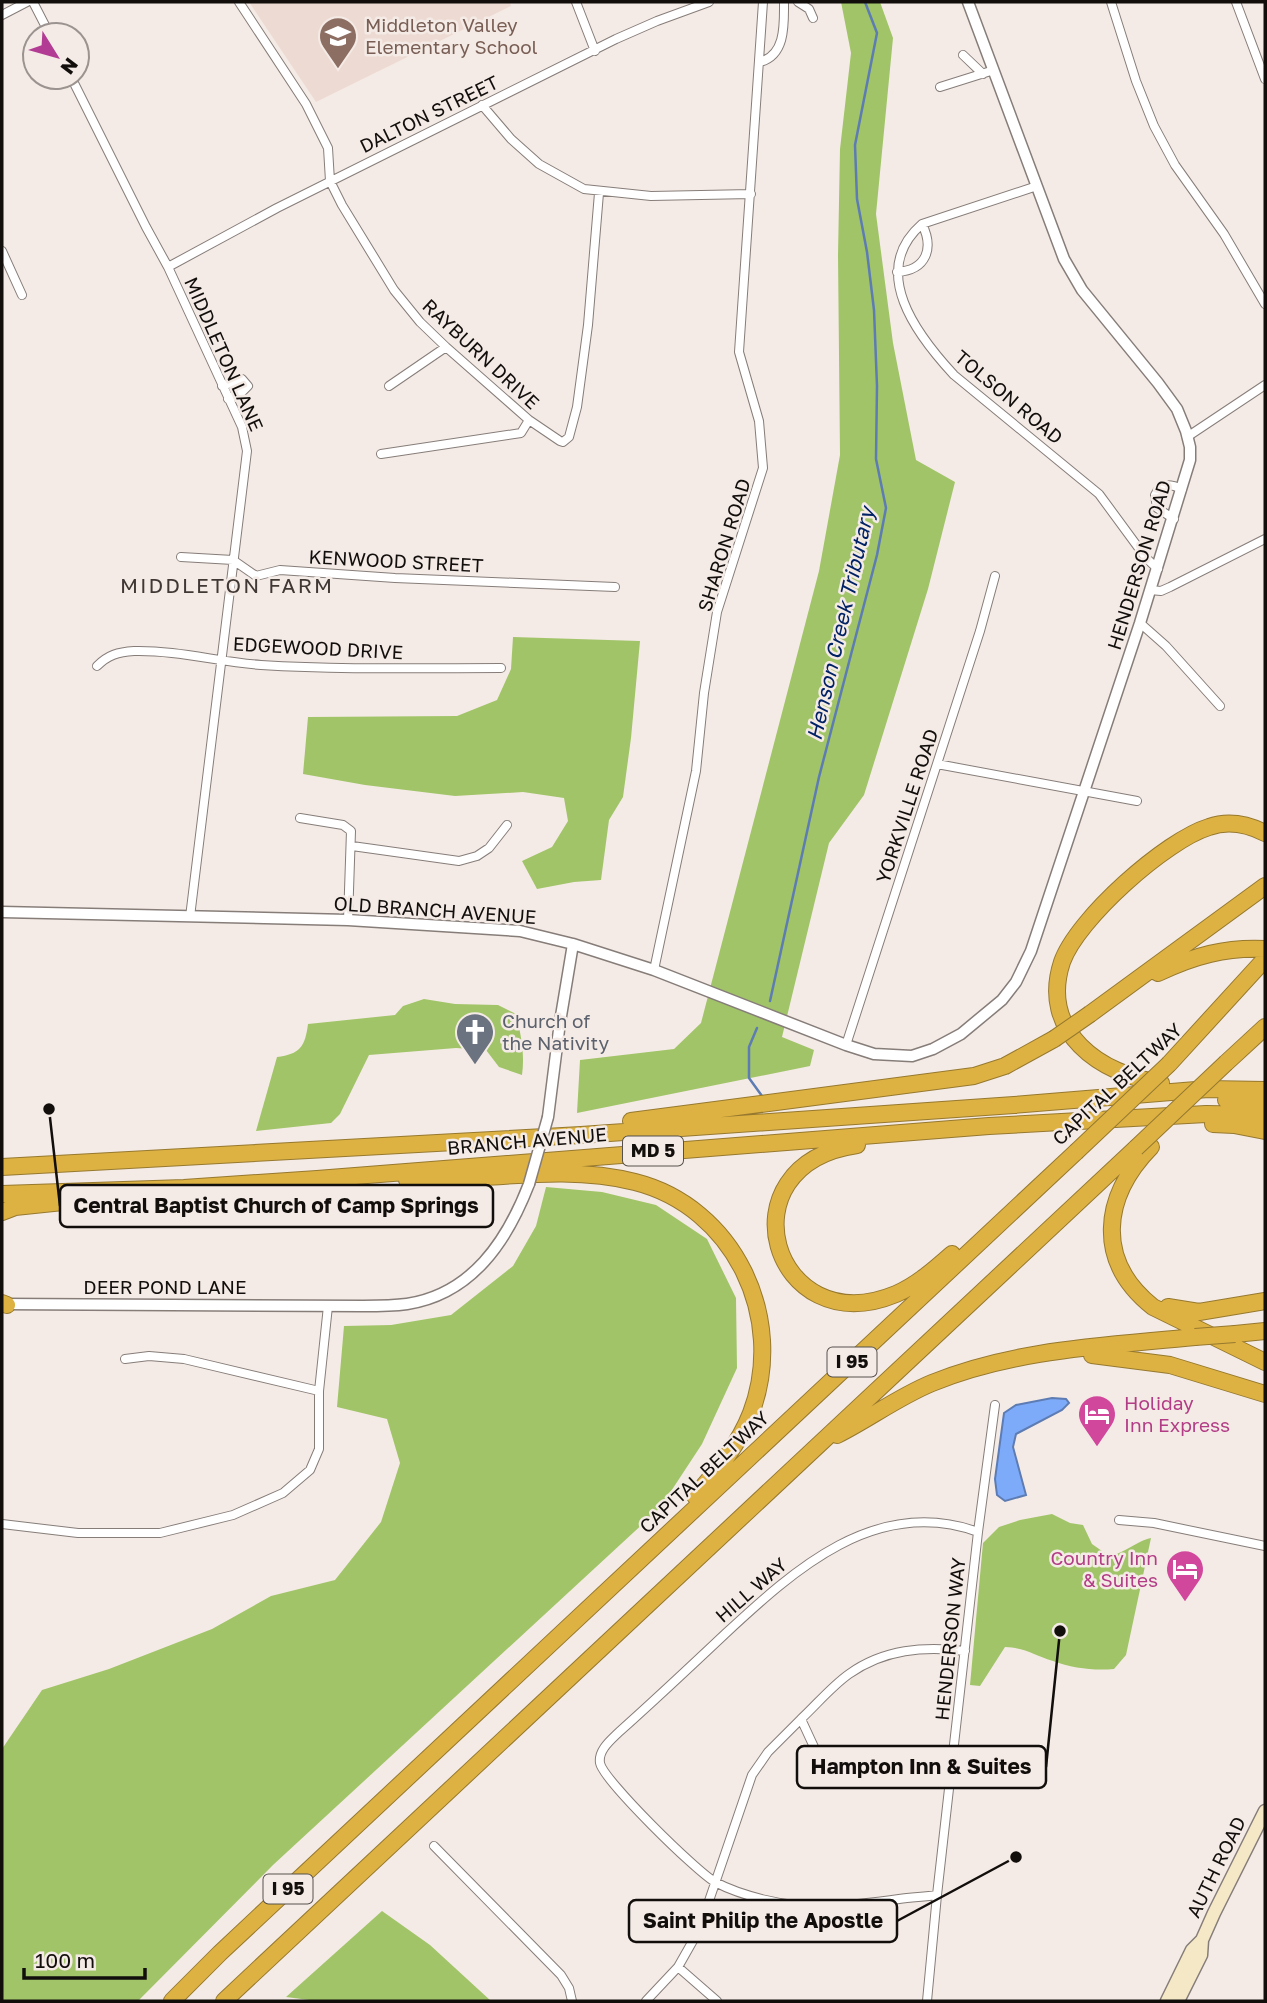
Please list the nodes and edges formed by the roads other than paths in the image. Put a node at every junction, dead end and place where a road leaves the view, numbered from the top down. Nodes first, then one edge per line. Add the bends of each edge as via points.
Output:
1 (27, 2) edge
2 (33, 2) edge
3 (239, 2) edge
4 (576, 2) edge
5 (709, 2) edge
6 (764, 2) edge
7 (784, 2) edge
8 (799, 2) edge
9 (968, 2) edge
10 (1111, 2) edge
11 (1236, 2) edge
12 (686, 6) edge
13 (2, 15) edge
14 (813, 18) dead end
15 (43, 21) edge
16 (595, 51) junction
17 (963, 55) dead end
18 (760, 62) junction
19 (995, 70) junction
20 (983, 74) junction
21 (1265, 79) edge
22 (940, 87) dead end
23 (78, 91) edge
24 (482, 105) junction
25 (330, 181) junction
26 (1037, 186) junction
27 (599, 193) junction
28 (751, 194) junction
29 (922, 224) junction
30 (2, 251) edge
31 (168, 267) junction
32 (897, 272) junction
33 (22, 295) dead end
34 (1265, 304) edge
35 (446, 347) junction
36 (1265, 385) edge
37 (222, 386) junction
38 (389, 386) dead end
39 (228, 399) junction
40 (529, 419) junction
41 (1187, 437) junction
42 (381, 454) dead end
43 (1182, 489) junction
44 (1174, 519) junction
45 (1265, 539) edge
46 (181, 557) dead end
47 (233, 559) junction
48 (1158, 569) junction
49 (995, 576) dead end
50 (615, 587) dead end
51 (1150, 590) junction
52 (1140, 623) junction
53 (222, 659) junction
54 (97, 666) dead end
55 (500, 668) dead end
56 (1220, 706) dead end
57 (937, 764) junction
58 (1083, 790) junction
59 (1137, 802) dead end
60 (300, 818) dead end
61 (507, 825) dead end
62 (1265, 833) edge
63 (352, 846) junction
64 (1265, 886) edge
65 (2, 912) edge
66 (190, 917) junction
67 (348, 920) junction
68 (573, 944) junction
69 (1265, 949) edge
70 (1265, 959) edge
71 (654, 970) junction
72 (1265, 974) edge
73 (1090, 1014) junction
74 (1265, 1030) edge
75 (846, 1045) junction
76 (1169, 1064) junction
77 (1265, 1087) edge
78 (1265, 1101) edge
79 (1014, 1105) junction
80 (1265, 1115) edge
81 (1077, 1122) junction
82 (989, 1126) junction
83 (1265, 1131) edge
84 (450, 1142) junction
85 (1143, 1148) junction
86 (1076, 1152) junction
87 (2, 1158) edge
88 (117, 1160) junction
89 (2, 1167) edge
90 (317, 1178) junction
91 (184, 1188) junction
92 (2, 1194) edge
93 (2, 1212) edge
94 (1131, 1286) junction
95 (1265, 1301) edge
96 (4, 1304) edge
97 (328, 1306) junction
98 (1265, 1331) edge
99 (1055, 1351) junction
100 (125, 1359) dead end
101 (1265, 1362) edge
102 (319, 1391) junction
103 (1265, 1394) edge
104 (995, 1405) dead end
105 (822, 1442) junction
106 (1119, 1520) dead end
107 (2, 1524) edge
108 (978, 1532) junction
109 (1265, 1546) edge
110 (628, 1572) junction
111 (965, 1651) junction
112 (802, 1718) junction
113 (834, 1770) dead end
114 (1265, 1811) edge
115 (434, 1846) dead end
116 (715, 1882) junction
117 (937, 1895) junction
118 (1202, 1940) junction
119 (678, 1967) junction
120 (172, 2001) edge
121 (224, 2001) edge
122 (572, 2001) edge
123 (646, 2001) edge
124 (717, 2001) edge
125 (927, 2001) edge
126 (1167, 2001) edge
127 (1178, 2001) edge

1 - 13 street
2 - 15 street
3 - 25 street, RAYBURN DRIVE via 321,132 330,155
4 - 16 street
5 - 12 street, DALTON STREET
6 - 18 street, SHARON ROAD
7 - 18 street via 780,43 772,56
8 - 14 street
9 - 19 street, HENDERSON ROAD
10 - 34 street via 1154,126
11 - 21 street
12 - 16 street, DALTON STREET
16 - 24 street, DALTON STREET
17 - 20 street
18 - 28 street, SHARON ROAD
19 - 20 street
19 - 26 street, HENDERSON ROAD
20 - 22 street
23 - 31 street, MIDDLETON LANE
24 - 25 street, DALTON STREET
24 - 27 street via 539,164
25 - 31 street, DALTON STREET
25 - 35 street, RAYBURN DRIVE via 394,290
26 - 29 street
26 - 41 street, HENDERSON ROAD via 1064,260 1082,290 1177,409
27 - 28 street via 651,197
27 - 40 street, RAYBURN DRIVE via 577,407 566,440 556,440
28 - 71 street, SHARON ROAD via 739,352 759,421 764,468 717,612 696,771
29 - 32 street via 903,247
29 - 32 street via 929,242 925,256 916,267
30 - 33 street
31 - 37 street, MIDDLETON LANE
32 - 48 street, TOLSON ROAD via 911,320 937,356 1099,494
35 - 38 street
35 - 40 street, RAYBURN DRIVE
36 - 41 street
37 - 39 street, MIDDLETON LANE
37 - 39 street via 242,379 247,382 245,390
39 - 47 street, MIDDLETON LANE via 245,435 247,452
40 - 42 street via 521,433
41 - 43 street, HENDERSON ROAD via 1190,460
43 - 44 street, HENDERSON ROAD
43 - 44 street via 1168,484 1155,495 1157,508
44 - 48 street, HENDERSON ROAD
45 - 51 street via 1161,591
46 - 47 street, KENWOOD STREET
47 - 50 street, KENWOOD STREET via 256,576 280,570
47 - 53 street, MIDDLETON LANE
48 - 51 street, HENDERSON ROAD
49 - 57 street, YORKVILLE ROAD
51 - 52 street, HENDERSON ROAD
52 - 56 street
52 - 58 street, HENDERSON ROAD
53 - 54 street, EDGEWOOD DRIVE via 134,652 110,655
53 - 55 street, EDGEWOOD DRIVE via 329,668
53 - 66 street, MIDDLETON LANE
57 - 58 street
57 - 75 street, YORKVILLE ROAD
58 - 59 street
58 - 75 street, HENDERSON ROAD via 1040,927 1003,1000 961,1034 912,1056 874,1054
60 - 63 street via 349,827
61 - 63 street via 489,848 459,861
62 - 77 highway via 1232,823 1210,826 1155,859 1109,899 1076,937 1062,963 1058,992 1071,1036 1090,1056 1116,1072 1159,1083
63 - 67 street
64 - 73 highway
65 - 66 street, OLD BRANCH AVENUE
66 - 67 street, OLD BRANCH AVENUE
67 - 68 street, OLD BRANCH AVENUE via 505,930
68 - 71 street, OLD BRANCH AVENUE
68 - 97 street, DEER POND LANE, bridge via 548,1117 529,1184 498,1247 470,1276 430,1297 408,1303
69 - 73 highway via 1224,950 1179,963
70 - 76 highway
71 - 75 street, OLD BRANCH AVENUE
72 - 76 highway, CAPITAL BELTWAY / I 95
73 - 84 highway, bridge via 1005,1066 974,1076
74 - 85 highway, I 95, bridge
76 - 86 highway, CAPITAL BELTWAY / I 95, bridge
77 - 79 highway, BRANCH AVENUE / MD 5
78 - 79 highway
79 - 84 highway, BRANCH AVENUE / MD 5
80 - 81 highway, BRANCH AVENUE / MD 5
81 - 82 highway, BRANCH AVENUE / MD 5
81 - 83 highway via 1234,1125
82 - 86 highway via 837,1148 803,1166 784,1189 776,1212 777,1241 788,1268 818,1296 845,1303 895,1294 920,1280
82 - 90 highway, BRANCH AVENUE / MD 5
84 - 88 highway, BRANCH AVENUE / MD 5
85 - 94 highway via 1112,1219 1115,1259
85 - 105 highway, I 95
86 - 110 highway, CAPITAL BELTWAY / I 95
87 - 88 highway
88 - 89 highway, BRANCH AVENUE / MD 5
90 - 91 highway, BRANCH AVENUE / MD 5
90 - 110 highway via 613,1177 670,1195 720,1234 743,1267 761,1321 763,1358 756,1395 743,1430 720,1466
91 - 92 highway, BRANCH AVENUE / MD 5
91 - 93 highway
94 - 95 highway via 1176,1310 1212,1311
94 - 101 highway via 1153,1307
96 - 97 street, DEER POND LANE
97 - 102 street
98 - 99 highway, bridge
99 - 103 highway via 1170,1365
99 - 105 highway via 977,1367 930,1384
100 - 102 street via 184,1359
102 - 107 street via 319,1449 313,1464 283,1493 233,1516 160,1533 78,1533
104 - 108 street, HENDERSON WAY
105 - 121 highway, I 95
106 - 109 street
108 - 111 street, HENDERSON WAY
108 - 116 street, HILL WAY via 956,1526 903,1524 853,1538 821,1554 771,1591 608,1743 600,1759 605,1772 675,1848
110 - 120 highway, CAPITAL BELTWAY / I 95
111 - 112 street via 912,1648 866,1664 848,1674
111 - 117 street, HENDERSON WAY
112 - 113 street via 814,1747
112 - 116 street via 751,1775
114 - 118 main road, AUTH ROAD
115 - 122 street via 553,1966 569,1988
116 - 117 street via 766,1900 822,1906
116 - 119 street via 707,1912
117 - 125 street, HENDERSON WAY
118 - 126 main road, AUTH ROAD via 1192,1950
118 - 127 main road, AUTH ROAD via 1201,1955
119 - 123 street
119 - 124 street

